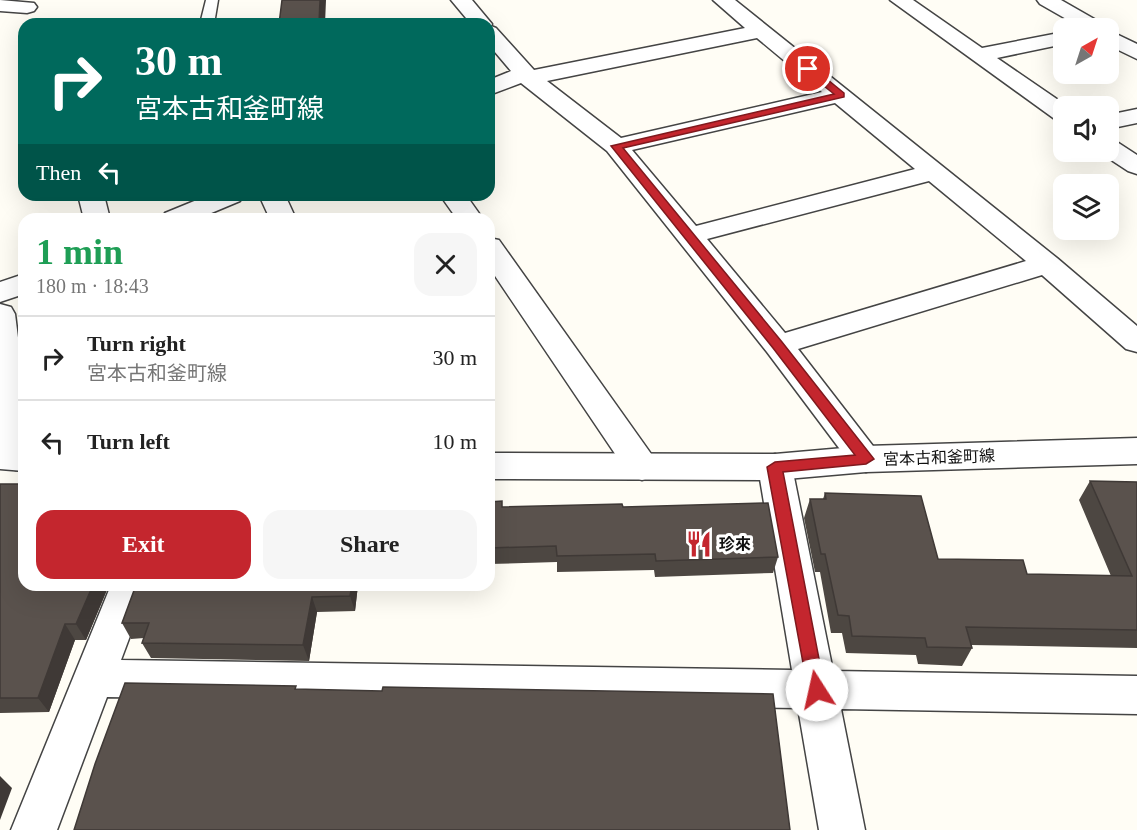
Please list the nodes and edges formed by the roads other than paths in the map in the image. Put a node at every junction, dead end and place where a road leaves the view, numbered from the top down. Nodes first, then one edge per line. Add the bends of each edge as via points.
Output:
1 (212, 0) edge
2 (723, 0) edge
3 (900, 0) edge
4 (1047, 0) edge
5 (470, 2) edge
6 (0, 5) edge
7 (27, 7) dead end
8 (208, 18) edge
9 (479, 18) edge
10 (1078, 18) edge
11 (760, 31) junction
12 (495, 39) edge
13 (1053, 40) edge
14 (1119, 42) edge
15 (1137, 53) edge
16 (979, 55) junction
17 (527, 75) junction
18 (495, 86) edge
19 (841, 95) junction
20 (1053, 107) edge
21 (1137, 116) edge
22 (1119, 120) edge
23 (616, 146) junction
24 (1119, 154) edge
25 (1137, 166) edge
26 (934, 172) junction
27 (217, 201) edge
28 (188, 213) edge
29 (688, 236) junction
30 (495, 255) edge
31 (1047, 264) junction
32 (18, 286) edge
33 (0, 293) edge
34 (0, 314) edge
35 (1137, 342) edge
36 (778, 345) junction
37 (1137, 451) edge
38 (14, 457) edge
39 (866, 459) junction
40 (495, 466) edge
41 (642, 467) junction
42 (775, 467) junction
43 (128, 591) edge
44 (94, 678) junction
45 (817, 690) junction
46 (1137, 695) edge
47 (34, 830) edge
48 (842, 830) edge

1 - 8 lane
2 - 11 street
3 - 16 street
4 - 10 street
5 - 9 street
6 - 7 street
11 - 17 street
11 - 19 street
12 - 17 street
13 - 16 street
14 - 15 street
16 - 20 street
17 - 18 street
17 - 23 street
19 - 23 street
19 - 26 street
21 - 22 street
23 - 29 street
24 - 25 street
26 - 29 street
26 - 31 street
27 - 28 street
29 - 36 street
30 - 41 street
31 - 35 street
31 - 36 street
32 - 33 street
34 - 38 street
36 - 39 street
37 - 39 street, 宮本古和釜町線
39 - 42 street, 宮本古和釜町線
40 - 41 street, 宮本古和釜町線
41 - 42 street, 宮本古和釜町線
42 - 45 street
43 - 44 street
44 - 45 street
44 - 47 street
45 - 46 street
45 - 48 street

